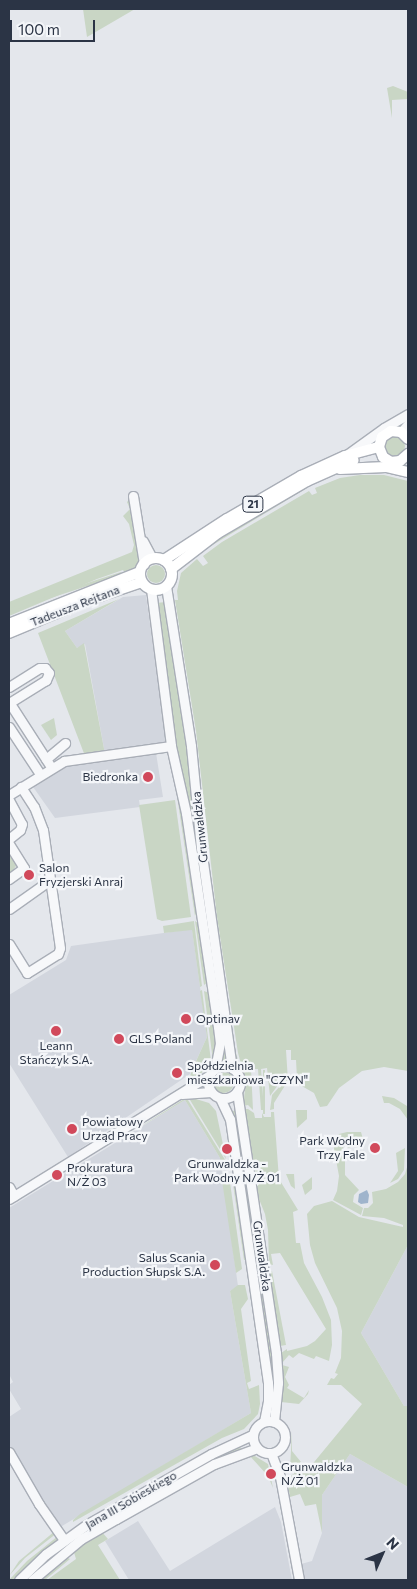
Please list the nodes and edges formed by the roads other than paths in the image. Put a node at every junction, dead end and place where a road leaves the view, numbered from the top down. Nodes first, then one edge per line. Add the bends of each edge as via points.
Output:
1 (408, 414) edge
2 (408, 424) edge
3 (406, 436) edge
4 (380, 450) junction
5 (345, 456) junction
6 (407, 458) edge
7 (334, 469) junction
8 (408, 472) edge
9 (133, 496) dead end
10 (168, 565) junction
11 (146, 573) junction
12 (166, 586) junction
13 (9, 624) edge
14 (9, 633) edge
15 (9, 687) edge
16 (9, 703) edge
17 (9, 727) edge
18 (65, 743) dead end
19 (171, 746) junction
20 (46, 759) junction
21 (45, 771) junction
22 (21, 786) junction
23 (9, 795) edge
24 (9, 800) edge
25 (9, 839) edge
26 (9, 844) edge
27 (9, 879) edge
28 (50, 880) junction
29 (9, 909) edge
30 (9, 944) edge
31 (215, 1068) junction
32 (232, 1068) junction
33 (208, 1076) junction
34 (211, 1092) junction
35 (237, 1092) junction
36 (179, 1094) junction
37 (220, 1098) junction
38 (9, 1187) edge
39 (12, 1198) edge
40 (264, 1422) junction
41 (274, 1422) junction
42 (252, 1436) junction
43 (282, 1446) junction
44 (256, 1448) junction
45 (9, 1452) edge
46 (271, 1453) junction
47 (280, 1478) junction
48 (64, 1540) junction
49 (19, 1580) edge
50 (32, 1580) edge
51 (299, 1580) edge

1 - 5 street
2 - 3 street
3 - 4 main road, 21 via 386,434
4 - 5 main road, 21
4 - 6 main road via 391,462
4 - 7 main road, 21
5 - 10 main road, 21 via 301,476 219,524
7 - 8 main road, 21 via 386,467
7 - 10 main road, 21 via 307,481
9 - 11 street, Grunwaldzka via 138,529 147,551
10 - 11 main road
10 - 12 main road via 171,578
11 - 12 main road via 156,590
11 - 13 main road, Tadeusza Rejtana
11 - 14 main road, Tadeusza Rejtana
11 - 19 street, Grunwaldzka
12 - 32 street, Grunwaldzka via 191,746 201,848
15 - 16 street via 40,668 49,671 50,676 46,680
16 - 20 street
17 - 21 street
18 - 20 street
19 - 21 street via 70,759
19 - 31 street, Grunwaldzka via 186,813 218,1027 220,1044
20 - 21 street
21 - 22 street
22 - 23 street
22 - 28 street via 41,823
24 - 25 street via 22,822 20,830
26 - 27 street via 24,868
28 - 29 street
28 - 30 street via 59,952 27,973
31 - 32 street
31 - 33 street
32 - 35 street via 240,1079
33 - 34 street
33 - 36 street
34 - 36 street
34 - 37 street
35 - 37 street
35 - 41 street, Grunwaldzka via 276,1352 278,1383
36 - 39 street
37 - 40 street, Grunwaldzka via 230,1119 266,1373 268,1398
38 - 39 street
40 - 41 street
40 - 42 street via 256,1427
41 - 43 street via 284,1431
42 - 44 street
42 - 48 street, Jana III Sobieskiego via 198,1462
43 - 46 street
43 - 47 street
44 - 46 street
44 - 50 street, Jana III Sobieskiego via 214,1464 82,1539
45 - 48 street
46 - 47 street
47 - 51 street
48 - 49 street, Jana III Sobieskiego

